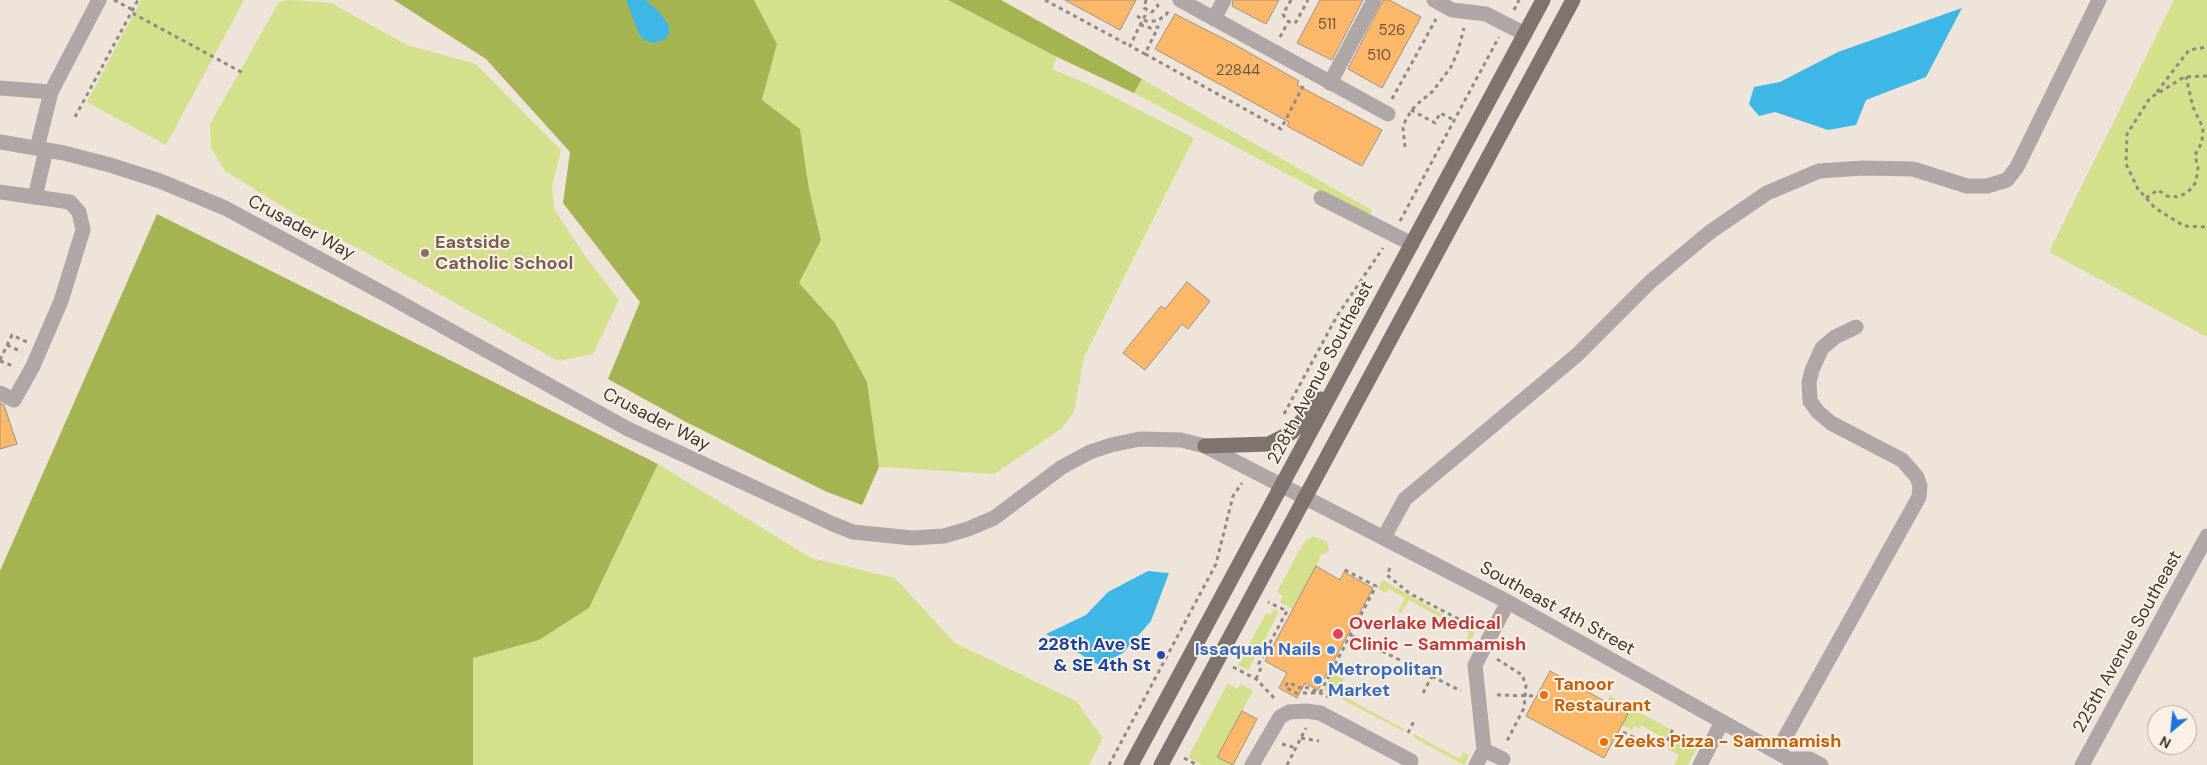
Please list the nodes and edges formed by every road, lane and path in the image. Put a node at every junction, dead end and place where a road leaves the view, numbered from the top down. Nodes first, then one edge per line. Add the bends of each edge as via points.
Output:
1 (100, 0) edge
2 (114, 0) edge
3 (138, 0) edge
4 (1045, 0) edge
5 (1055, 0) edge
6 (1146, 0) edge
7 (1155, 0) edge
8 (1224, 0) edge
9 (1291, 0) edge
10 (1308, 0) edge
11 (1374, 0) edge
12 (1519, 0) edge
13 (1543, 0) edge
14 (1573, 0) edge
15 (2099, 0) edge
16 (1438, 2) edge
17 (1053, 4) junction
18 (1175, 4) edge
19 (133, 10) junction
20 (1147, 11) junction
21 (1466, 11) junction
22 (1137, 16) dead end
23 (1214, 19) junction
24 (1143, 20) junction
25 (1506, 24) junction
26 (1140, 26) junction
27 (1525, 34) junction
28 (1130, 46) junction
29 (2207, 47) edge
30 (1145, 54) junction
31 (243, 73) dead end
32 (1310, 73) junction
33 (2207, 76) edge
34 (2186, 77) junction
35 (1330, 83) junction
36 (0, 88) edge
37 (50, 92) junction
38 (2156, 94) junction
39 (1411, 110) junction
40 (1386, 114) joint
41 (75, 117) dead end
42 (1454, 120) junction
43 (0, 142) edge
44 (1405, 147) dead end
45 (42, 149) junction
46 (0, 192) edge
47 (34, 197) junction
48 (1321, 198) dead end
49 (2146, 198) junction
50 (2207, 228) edge
51 (1392, 236) junction
52 (1412, 244) junction
53 (1856, 327) dead end
54 (27, 342) dead end
55 (8, 345) junction
56 (1355, 350) junction
57 (22, 352) dead end
58 (0, 360) edge
59 (15, 368) dead end
60 (0, 392) edge
61 (1282, 417) dead end
62 (1205, 446) junction
63 (1257, 472) junction
64 (1282, 485) junction
65 (1304, 497) junction
66 (2207, 536) edge
67 (1384, 537) junction
68 (1390, 568) dead end
69 (1343, 569) dead end
70 (1268, 602) dead end
71 (1508, 602) junction
72 (1470, 625) dead end
73 (1351, 635) junction
74 (1364, 642) dead end
75 (1498, 650) dead end
76 (1382, 651) dead end
77 (1233, 667) dead end
78 (1432, 676) junction
79 (1256, 679) junction
80 (1461, 691) dead end
81 (1297, 693) dead end
82 (1423, 693) dead end
83 (1498, 695) dead end
84 (1527, 696) junction
85 (1537, 696) dead end
86 (1276, 700) dead end
87 (1414, 721) dead end
88 (1722, 722) junction
89 (1307, 725) dead end
90 (1674, 727) dead end
91 (1623, 732) dead end
92 (1408, 734) dead end
93 (1301, 738) junction
94 (1320, 741) dead end
95 (1279, 744) dead end
96 (1296, 748) junction
97 (1484, 750) junction
98 (1504, 753) joint
99 (1184, 758) dead end
100 (1787, 759) edge
101 (1411, 761) dead end
102 (1109, 765) edge
103 (1132, 765) edge
104 (1161, 765) edge
105 (1196, 765) edge
106 (1252, 765) edge
107 (1287, 765) edge
108 (1476, 765) edge
109 (1700, 765) edge
110 (1822, 765) edge
111 (2082, 765) edge

1 - 37 street
2 - 19 path
3 - 19 path
4 - 17 path
5 - 17 path
6 - 20 path
7 - 20 path via 1156,10
8 - 23 street
9 - 10 path via 1284,14 1292,23 1296,22
11 - 35 street
12 - 25 path
13 - 27 main road, 228th Avenue Southeast
14 - 65 main road
15 - 67 street via 2017,166 2007,180 1987,186 1967,186 1913,169 1863,168 1819,171 1767,193 1710,232 1665,270 1577,355 1404,499
16 - 21 street via 1452,10
16 - 40 path
17 - 28 path
18 - 23 street
18 - 24 path via 1162,19
19 - 31 path via 134,14
19 - 41 path
20 - 24 path
21 - 25 street via 1486,14
21 - 39 path via 1463,34 1451,67 1433,91
22 - 24 path
23 - 32 street
24 - 26 path
25 - 27 street
25 - 42 path
26 - 28 path
26 - 30 path via 1158,27
27 - 52 main road, 228th Avenue Southeast
28 - 30 path
29 - 38 path via 2189,50
30 - 32 path via 1280,129
32 - 35 street
33 - 34 path
34 - 38 path
34 - 49 path via 2195,112 2203,128 2202,142 2195,155 2198,168 2196,182 2188,192 2178,197 2158,190
35 - 40 street
36 - 37 street
37 - 45 street
38 - 49 path via 2150,98 2127,134 2126,164
39 - 42 path via 1435,123 1440,113
39 - 44 path via 1403,128
42 - 51 path
43 - 45 street, Crusader Way
45 - 47 street
45 - 62 street, Crusader Way via 160,180 224,208 628,429 853,532 912,538 944,536 994,518 1062,467 1090,452 1140,439 1181,440
46 - 47 street
47 - 60 street via 70,202 80,212 83,230 61,301 33,366 14,400
48 - 51 street
49 - 50 path via 2155,208 2184,226
51 - 52 street
51 - 61 path via 1337,316
52 - 56 main road, 228th Avenue Southeast
53 - 100 street via 1835,337 1822,348 1812,370 1810,401 1831,423 1906,464 1917,477 1919,497
54 - 55 path via 12,334
55 - 57 path
55 - 58 path
56 - 62 main road via 1318,404 1292,432 1269,444
56 - 64 main road, 228th Avenue Southeast
58 - 59 path
62 - 63 street, Crusader Way
63 - 64 street, Crusader Way
63 - 102 path via 1239,486 1233,496 1216,564
64 - 65 street, Crusader Way
64 - 103 main road, 228th Avenue Southeast
65 - 67 street, Southeast 4th Street
65 - 104 main road
66 - 111 street, 225th Avenue Southeast
67 - 71 street, Southeast 4th Street
68 - 72 path via 1387,575 1399,586
69 - 73 path via 1376,586
70 - 79 path via 1287,611 1259,663 1261,668
71 - 88 street, Southeast 4th Street
71 - 97 street via 1475,665
73 - 74 path
73 - 81 path via 1320,693 1288,682 1286,687
75 - 84 path via 1494,657 1522,675
76 - 78 path
77 - 79 path
78 - 80 path
78 - 82 path
79 - 86 path
83 - 84 path
84 - 85 path
84 - 98 path
87 - 92 path
88 - 100 street, Southeast 4th Street
88 - 109 street
89 - 93 path
90 - 91 path via 1666,743 1662,744 1639,740
93 - 94 path
93 - 96 path
95 - 96 path
96 - 107 path
97 - 98 street
97 - 108 street
99 - 105 path
100 - 110 street, Southeast 4th Street via 1810,759
101 - 106 street via 1320,713 1306,711 1280,716

